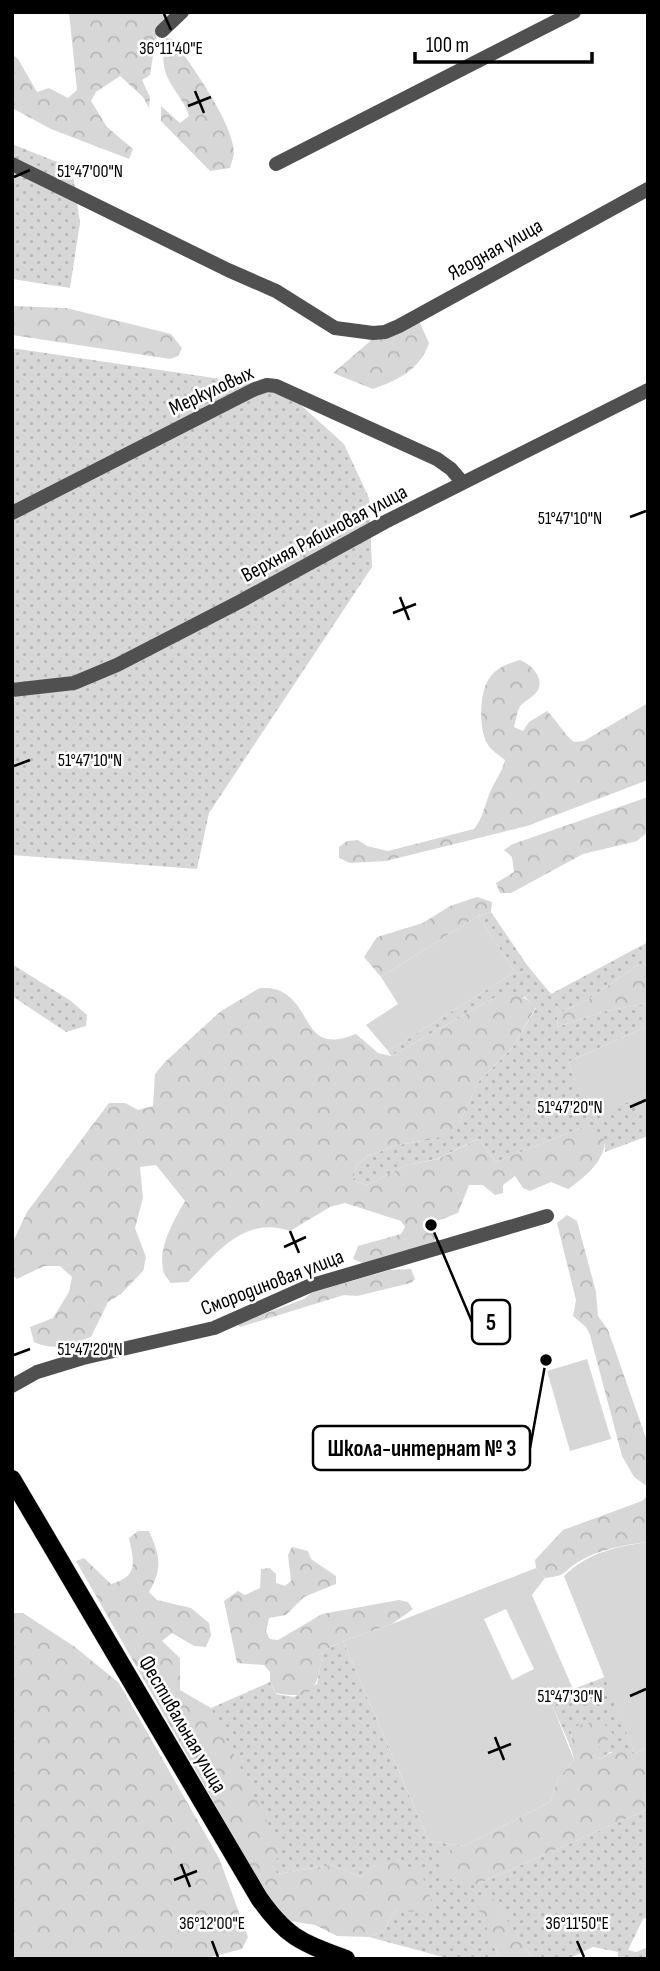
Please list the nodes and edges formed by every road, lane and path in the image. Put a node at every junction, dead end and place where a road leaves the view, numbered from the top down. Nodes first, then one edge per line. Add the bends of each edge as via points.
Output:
1 (182, 12) edge
2 (574, 12) edge
3 (162, 31) dead end
4 (12, 164) edge
5 (276, 164) dead end
6 (648, 189) edge
7 (648, 390) edge
8 (463, 483) junction
9 (12, 513) edge
10 (12, 690) edge
11 (547, 1216) dead end
12 (12, 1386) edge
13 (12, 1479) edge
14 (346, 1959) edge

1 - 3 street
2 - 5 street
4 - 6 street, Ягодная улица via 276,291 335,328 358,331 385,332 399,326
7 - 8 street, Верхняя Рябиновая улица
8 - 9 street, Меркуловых via 437,459 267,385
8 - 10 street, Верхняя Рябиновая улица via 117,665 74,683
11 - 12 street, Смородиновая улица via 309,1286 214,1328 83,1358 37,1372
13 - 14 main road, Фестивальная улица via 276,1923 302,1942

